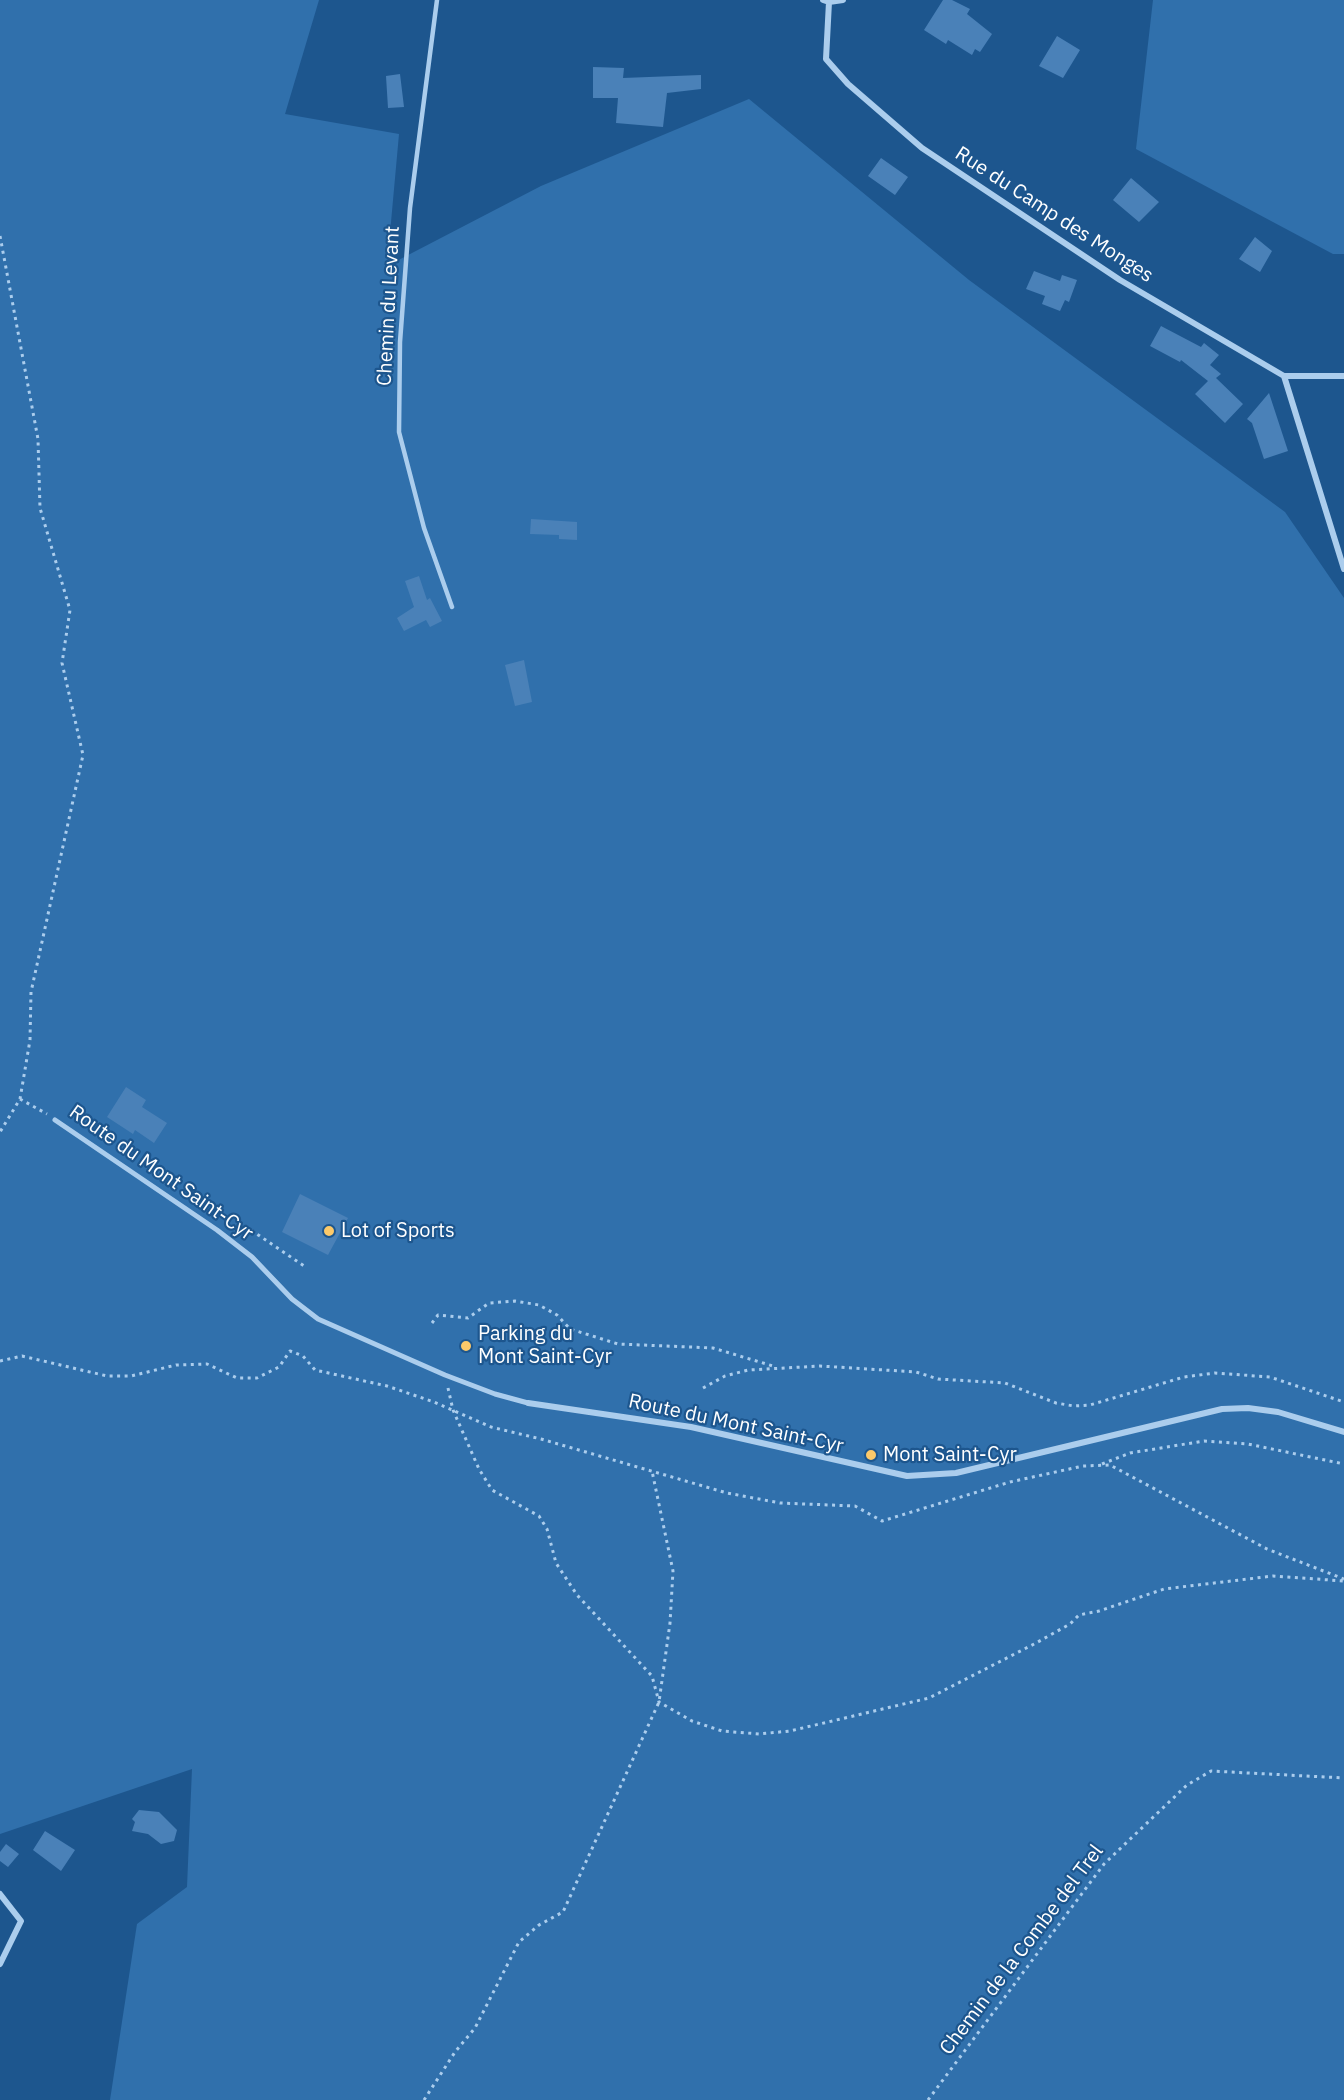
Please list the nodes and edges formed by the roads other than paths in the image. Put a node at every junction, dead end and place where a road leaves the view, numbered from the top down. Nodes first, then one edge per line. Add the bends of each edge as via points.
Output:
1 (437, 0) edge
2 (843, 0) edge
3 (826, 1) edge
4 (1284, 376) junction
5 (1344, 376) edge
6 (1344, 569) edge
7 (452, 607) dead end
8 (55, 1120) road end
9 (528, 1403) joint
10 (1344, 1432) edge
11 (0, 1894) edge
12 (0, 1964) edge

1 - 7 lane, Chemin du Levant via 410,208 400,342 399,432 424,528
2 - 3 street
3 - 4 street, Rue du Camp des Monges via 826,59 848,84 922,148 1120,280
4 - 5 street
4 - 6 street
8 - 9 street, Route du Mont Saint-Cyr via 217,1230 318,1319 445,1375
9 - 10 street, Route du Mont Saint-Cyr via 691,1427 907,1476 956,1473 1222,1409 1278,1412
11 - 12 street via 21,1921

